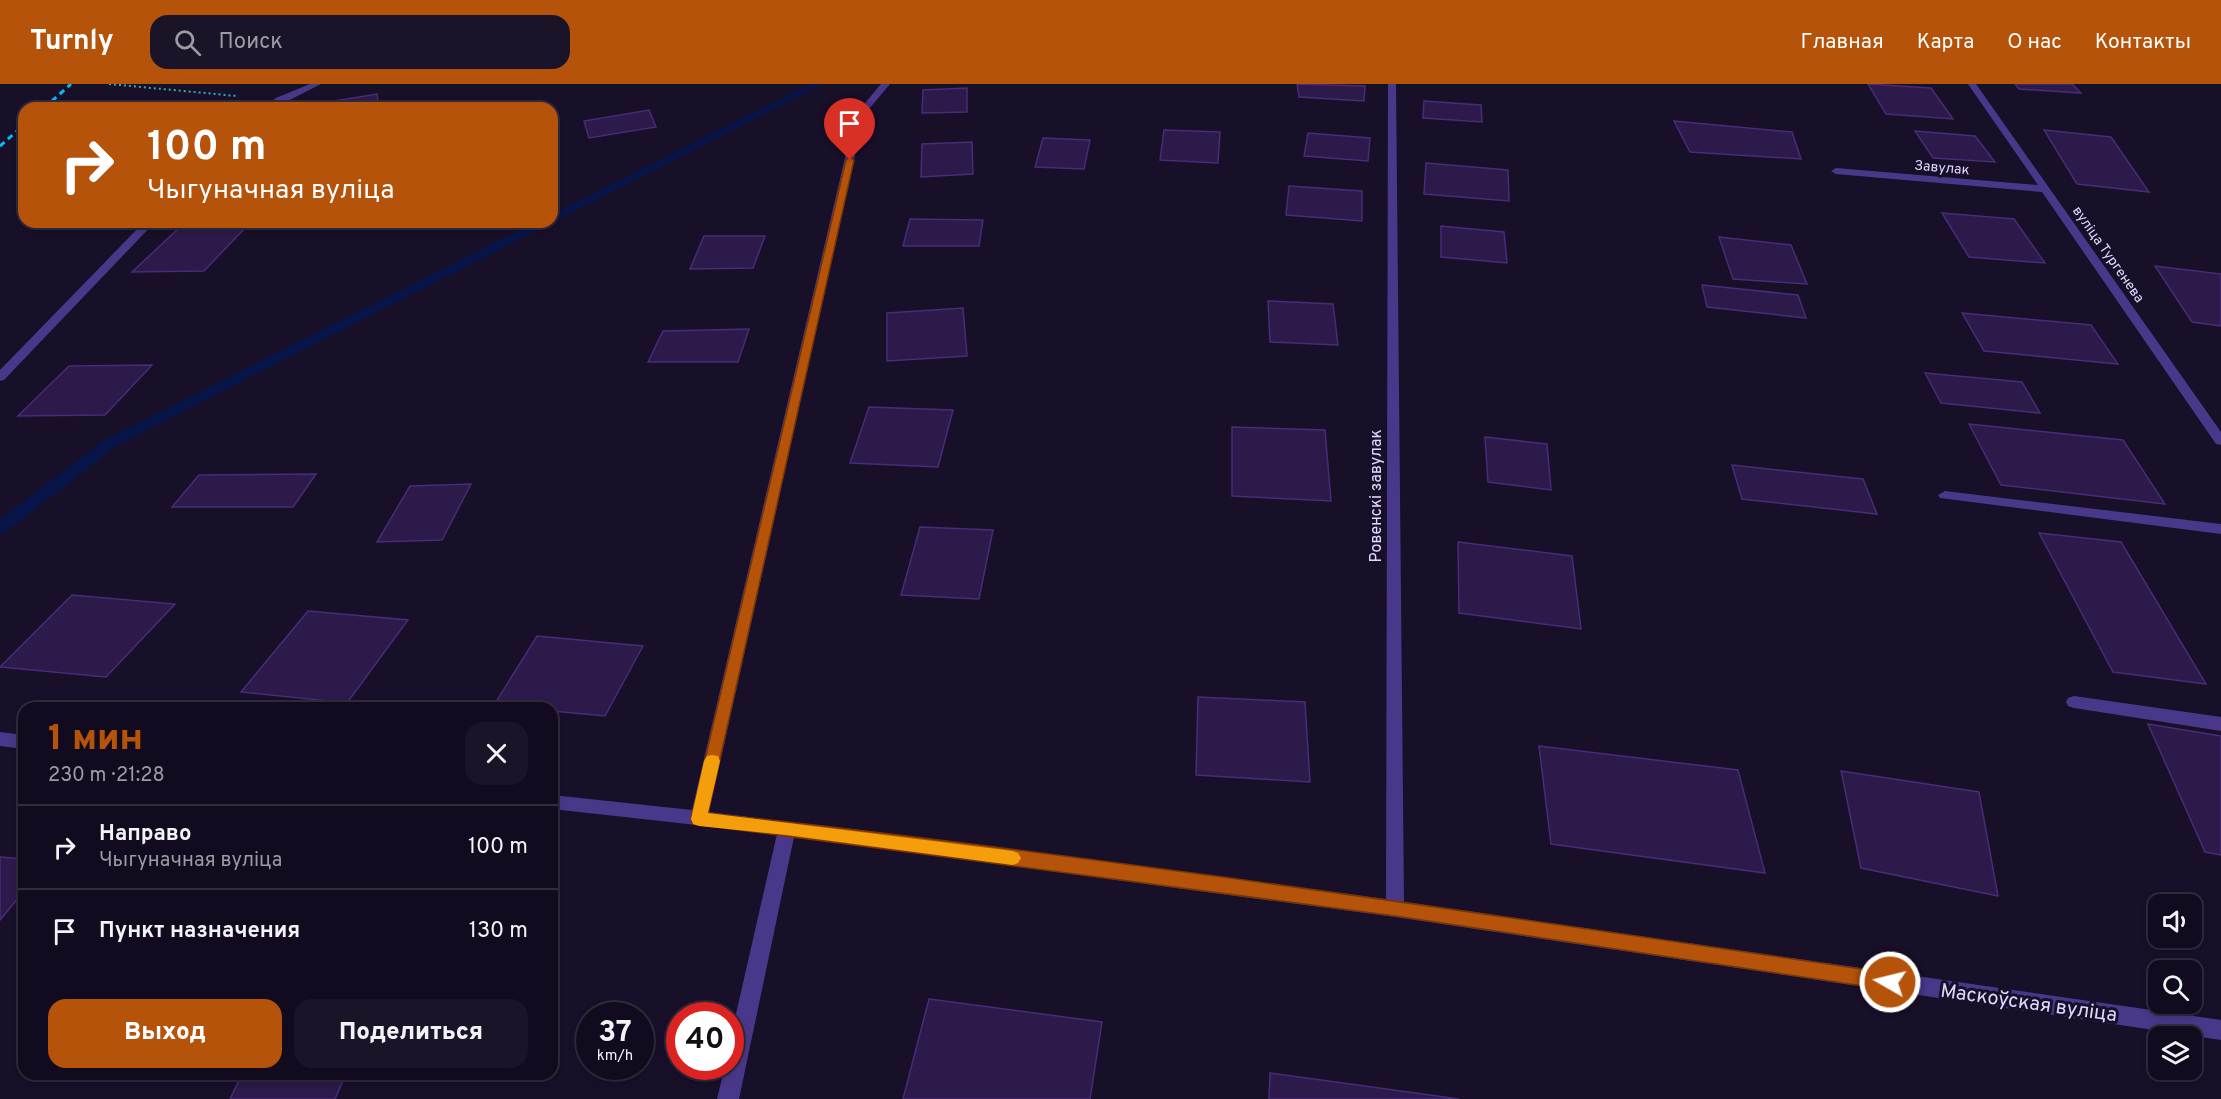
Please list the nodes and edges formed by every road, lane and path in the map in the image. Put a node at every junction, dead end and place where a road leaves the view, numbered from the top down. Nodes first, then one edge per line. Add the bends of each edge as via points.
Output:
1 (109, 84) edge
2 (317, 84) edge
3 (886, 84) edge
4 (1392, 84) edge
5 (1972, 84) edge
6 (279, 100) junction
7 (276, 102) edge
8 (1836, 171) dead end
9 (2046, 189) junction
10 (144, 228) edge
11 (0, 377) edge
12 (2221, 441) edge
13 (1945, 495) dead end
14 (2221, 530) edge
15 (2074, 702) dead end
16 (2221, 724) edge
17 (0, 739) edge
18 (18, 741) edge
19 (558, 803) edge
20 (699, 819) junction
21 (787, 828) junction
22 (1395, 909) junction
23 (2221, 1030) edge
24 (728, 1099) edge

1 - 6 path
2 - 6 street
3 - 20 street via 860,115
4 - 22 street, Ровенскі завулак
5 - 9 street, вуліца Тургенева
6 - 7 street
8 - 9 street, Завулак
9 - 12 street, вуліца Тургенева
10 - 11 street
13 - 14 street
15 - 16 street
17 - 18 street
19 - 20 street, Маскоўская вуліца
20 - 21 street, Маскоўская вуліца
21 - 22 street, Маскоўская вуліца
21 - 24 street
22 - 23 street, Маскоўская вуліца

